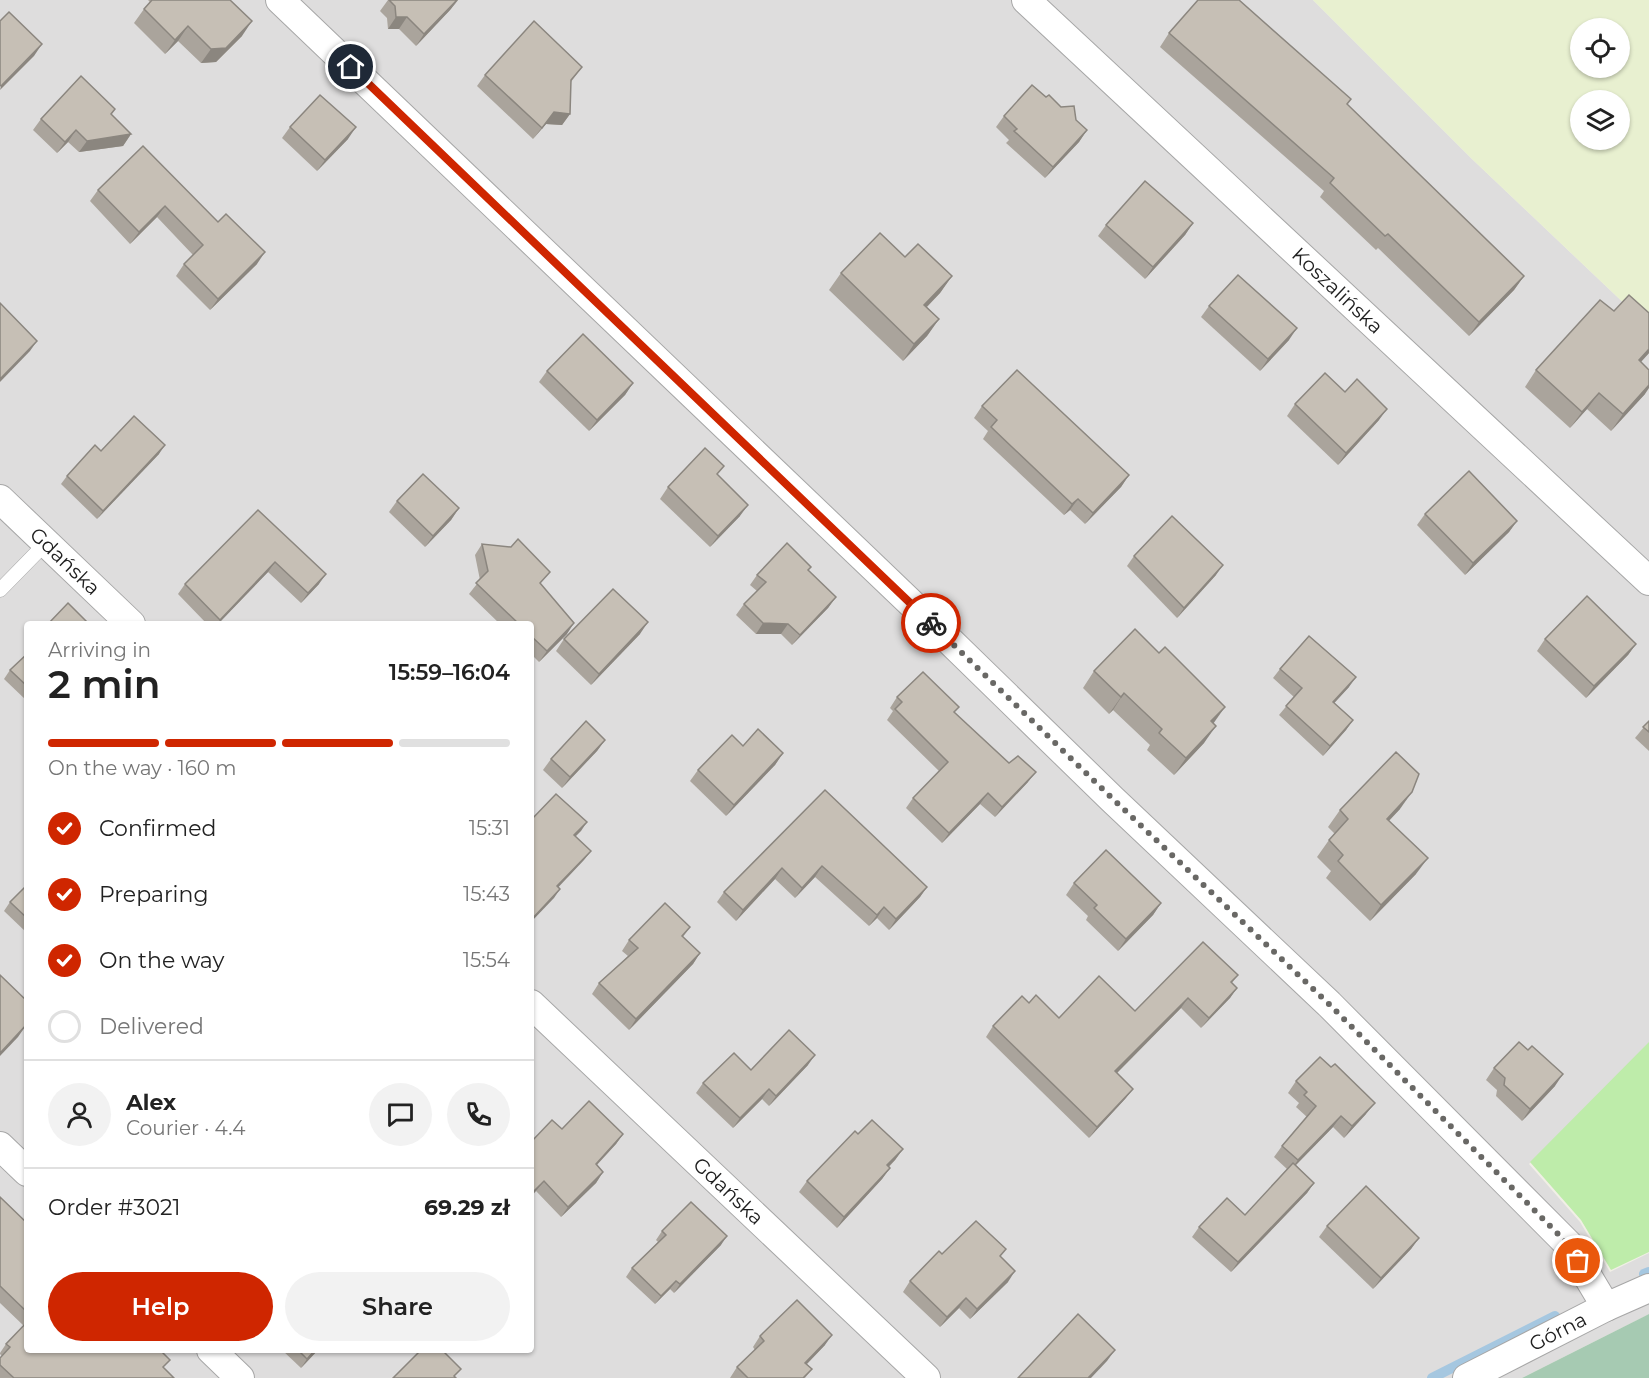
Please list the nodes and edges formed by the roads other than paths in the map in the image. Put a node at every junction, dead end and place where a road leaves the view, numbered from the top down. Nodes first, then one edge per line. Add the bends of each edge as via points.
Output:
1 (280, 0) edge
2 (1026, 0) edge
3 (0, 499) edge
4 (46, 543) junction
5 (1649, 581) edge
6 (0, 590) edge
7 (128, 621) edge
8 (534, 1007) edge
9 (0, 1146) edge
10 (24, 1169) edge
11 (1649, 1288) edge
12 (1605, 1307) junction
13 (214, 1353) edge
14 (240, 1378) edge
15 (926, 1378) edge
16 (1467, 1378) edge

1 - 12 street via 1329,1004 1569,1245
2 - 5 street, Koszalińska
3 - 4 street, Gdańska
4 - 6 lane
4 - 7 street, Gdańska
8 - 15 street, Gdańska
9 - 10 street
11 - 12 street, Górna
12 - 16 street, Górna
13 - 14 street

